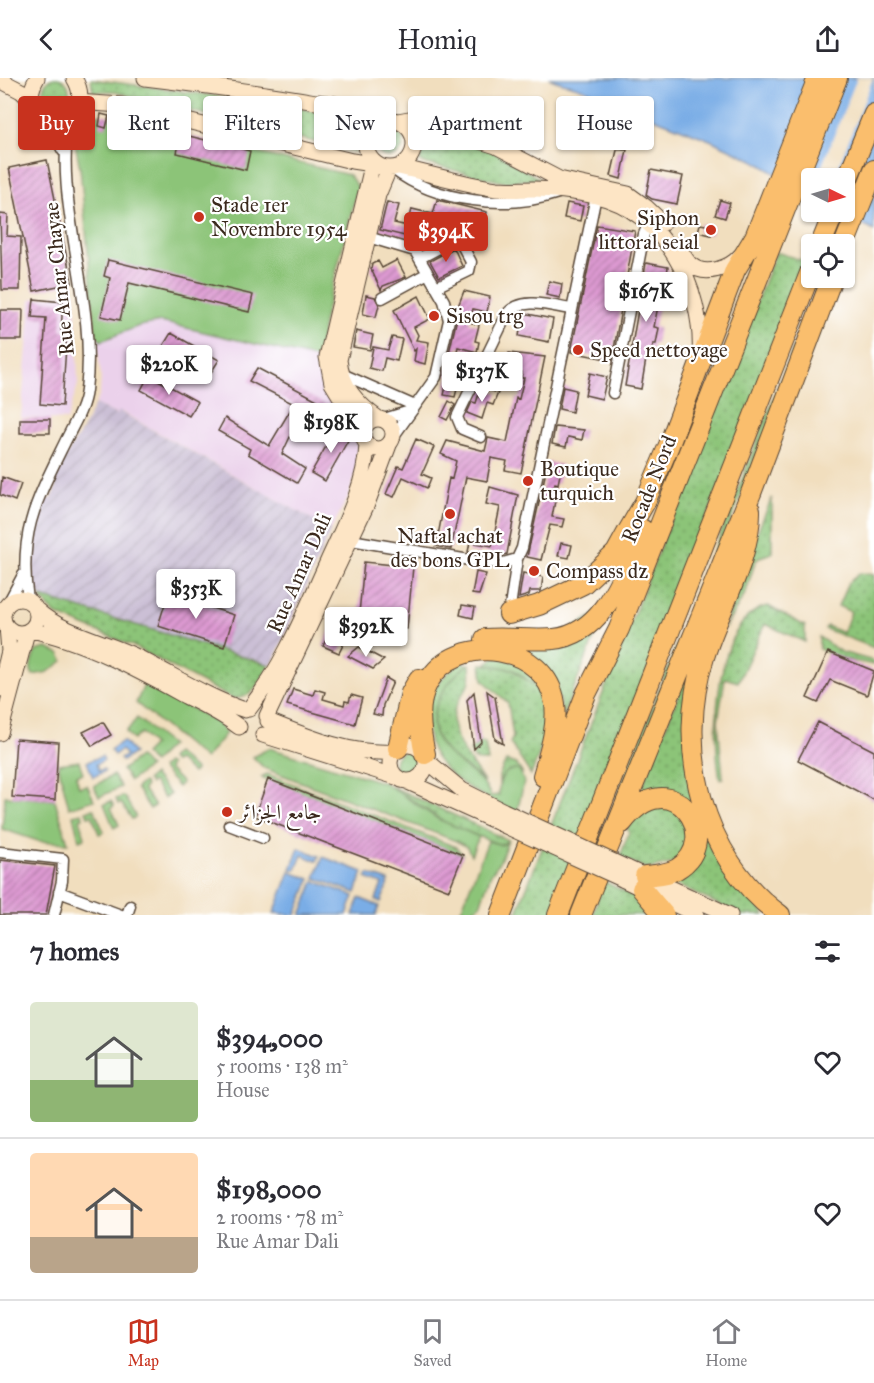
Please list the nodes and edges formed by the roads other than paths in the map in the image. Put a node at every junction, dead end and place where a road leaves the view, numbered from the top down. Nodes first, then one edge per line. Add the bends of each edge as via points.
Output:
1 (37, 78) edge
2 (74, 78) edge
3 (145, 78) edge
4 (818, 78) edge
5 (837, 78) edge
6 (0, 80) edge
7 (26, 96) edge
8 (35, 96) edge
9 (77, 96) edge
10 (314, 101) edge
11 (95, 106) edge
12 (874, 114) edge
13 (396, 120) edge
14 (396, 122) edge
15 (62, 150) edge
16 (65, 150) edge
17 (366, 150) edge
18 (64, 154) junction
19 (372, 161) junction
20 (394, 168) junction
21 (852, 168) edge
22 (874, 170) edge
23 (596, 196) junction
24 (652, 218) junction
25 (849, 234) edge
26 (368, 237) junction
27 (757, 243) junction
28 (420, 258) junction
29 (428, 273) junction
30 (436, 287) junction
31 (804, 288) edge
32 (828, 288) edge
33 (382, 298) dead end
34 (571, 309) junction
35 (340, 373) junction
36 (696, 375) junction
37 (613, 393) dead end
38 (413, 408) junction
39 (381, 419) junction
40 (481, 437) dead end
41 (365, 439) junction
42 (391, 441) junction
43 (669, 445) junction
44 (751, 493) junction
45 (643, 530) junction
46 (351, 540) junction
47 (517, 559) junction
48 (26, 566) junction
49 (7, 605) junction
50 (32, 605) junction
51 (509, 614) joint
52 (7, 627) junction
53 (29, 631) junction
54 (0, 689) edge
55 (586, 694) junction
56 (247, 710) junction
57 (266, 724) junction
58 (239, 727) junction
59 (0, 733) edge
60 (396, 750) junction
61 (425, 757) junction
62 (402, 779) junction
63 (501, 817) junction
64 (229, 825) dead end
65 (263, 838) dead end
66 (608, 846) junction
67 (0, 852) edge
68 (644, 882) junction
69 (591, 890) junction
70 (59, 892) junction
71 (54, 915) edge
72 (121, 915) edge
73 (496, 915) edge
74 (501, 915) edge
75 (558, 915) edge
76 (581, 915) edge
77 (587, 915) edge
78 (664, 915) edge
79 (697, 915) edge
80 (729, 915) edge
81 (780, 915) edge

1 - 8 street via 32,89
2 - 9 street via 79,88
3 - 10 street
4 - 27 highway
5 - 27 highway, Rocade Nord
6 - 7 street
11 - 19 street via 121,105 352,161
12 - 21 highway
13 - 24 street via 409,119 496,146 549,175 628,195
14 - 20 street via 411,131 415,147 408,162
15 - 18 street, Rue Amar Chayae
16 - 18 street, Rue Amar Chayae
17 - 19 street
18 - 48 street, Rue Amar Chayae via 88,333 87,383 78,414 36,500
19 - 20 street
19 - 41 street via 327,357 332,383
20 - 23 street via 496,189
20 - 26 street via 380,190
22 - 25 highway
23 - 24 street
23 - 34 street
24 - 27 street via 692,266 701,270 725,268
24 - 36 street via 690,289 700,332
24 - 37 street via 644,234
26 - 28 street via 408,247
26 - 35 street via 342,338
27 - 36 highway via 735,270
27 - 55 highway, Rocade Nord via 619,629
28 - 29 street
28 - 30 street via 454,240 471,262 469,271
29 - 30 street
29 - 33 street
30 - 38 street via 447,308 447,328 436,377
31 - 75 highway
32 - 44 highway
34 - 40 street via 526,303 507,314 457,417 459,427
34 - 47 street
35 - 38 street
35 - 39 street via 359,404
36 - 43 highway
38 - 39 street
38 - 42 street
39 - 41 street via 366,424
39 - 42 street via 391,427
41 - 42 street via 380,449
41 - 56 street, Rue Amar Dali via 361,482 302,620 276,673
42 - 46 street, Rue Amar Dali
43 - 45 highway
43 - 51 highway via 645,501 615,553 597,573 560,596
44 - 66 highway
44 - 81 highway via 747,543 699,675 693,756 700,795 723,849 745,881
45 - 55 highway via 614,623
45 - 60 highway via 608,602 585,627 555,639 470,641 446,651 430,664 411,693
46 - 47 street via 481,562
46 - 57 street, Rue Amar Dali
47 - 51 street
48 - 49 street, Rue Amar Chayae via 21,584
48 - 50 street, Rue Amar Chayae
49 - 50 street via 16,599
49 - 52 street via 3,616
50 - 53 street via 36,621
50 - 56 street via 64,626
52 - 53 street via 15,632
52 - 54 street via 9,651
53 - 58 street via 56,637 158,680 218,711
53 - 59 street
55 - 74 highway, Rocade Nord
56 - 57 street via 259,710
56 - 58 street
57 - 58 street via 250,738
57 - 60 street via 349,749 378,753
57 - 62 street
60 - 61 street via 416,746
60 - 62 street via 390,765
61 - 62 street via 420,778
61 - 63 street
61 - 73 highway via 420,721 424,693 440,668 459,654 507,652 533,666 549,687 555,706 551,744
62 - 63 street
63 - 68 street, bridge
64 - 65 street
66 - 68 highway via 630,812 646,801 662,798 681,804 695,825 694,849 677,869
66 - 69 highway
67 - 70 street via 63,859
68 - 78 highway
68 - 79 street
68 - 80 street
69 - 76 highway
69 - 77 highway
70 - 71 street
70 - 72 street

